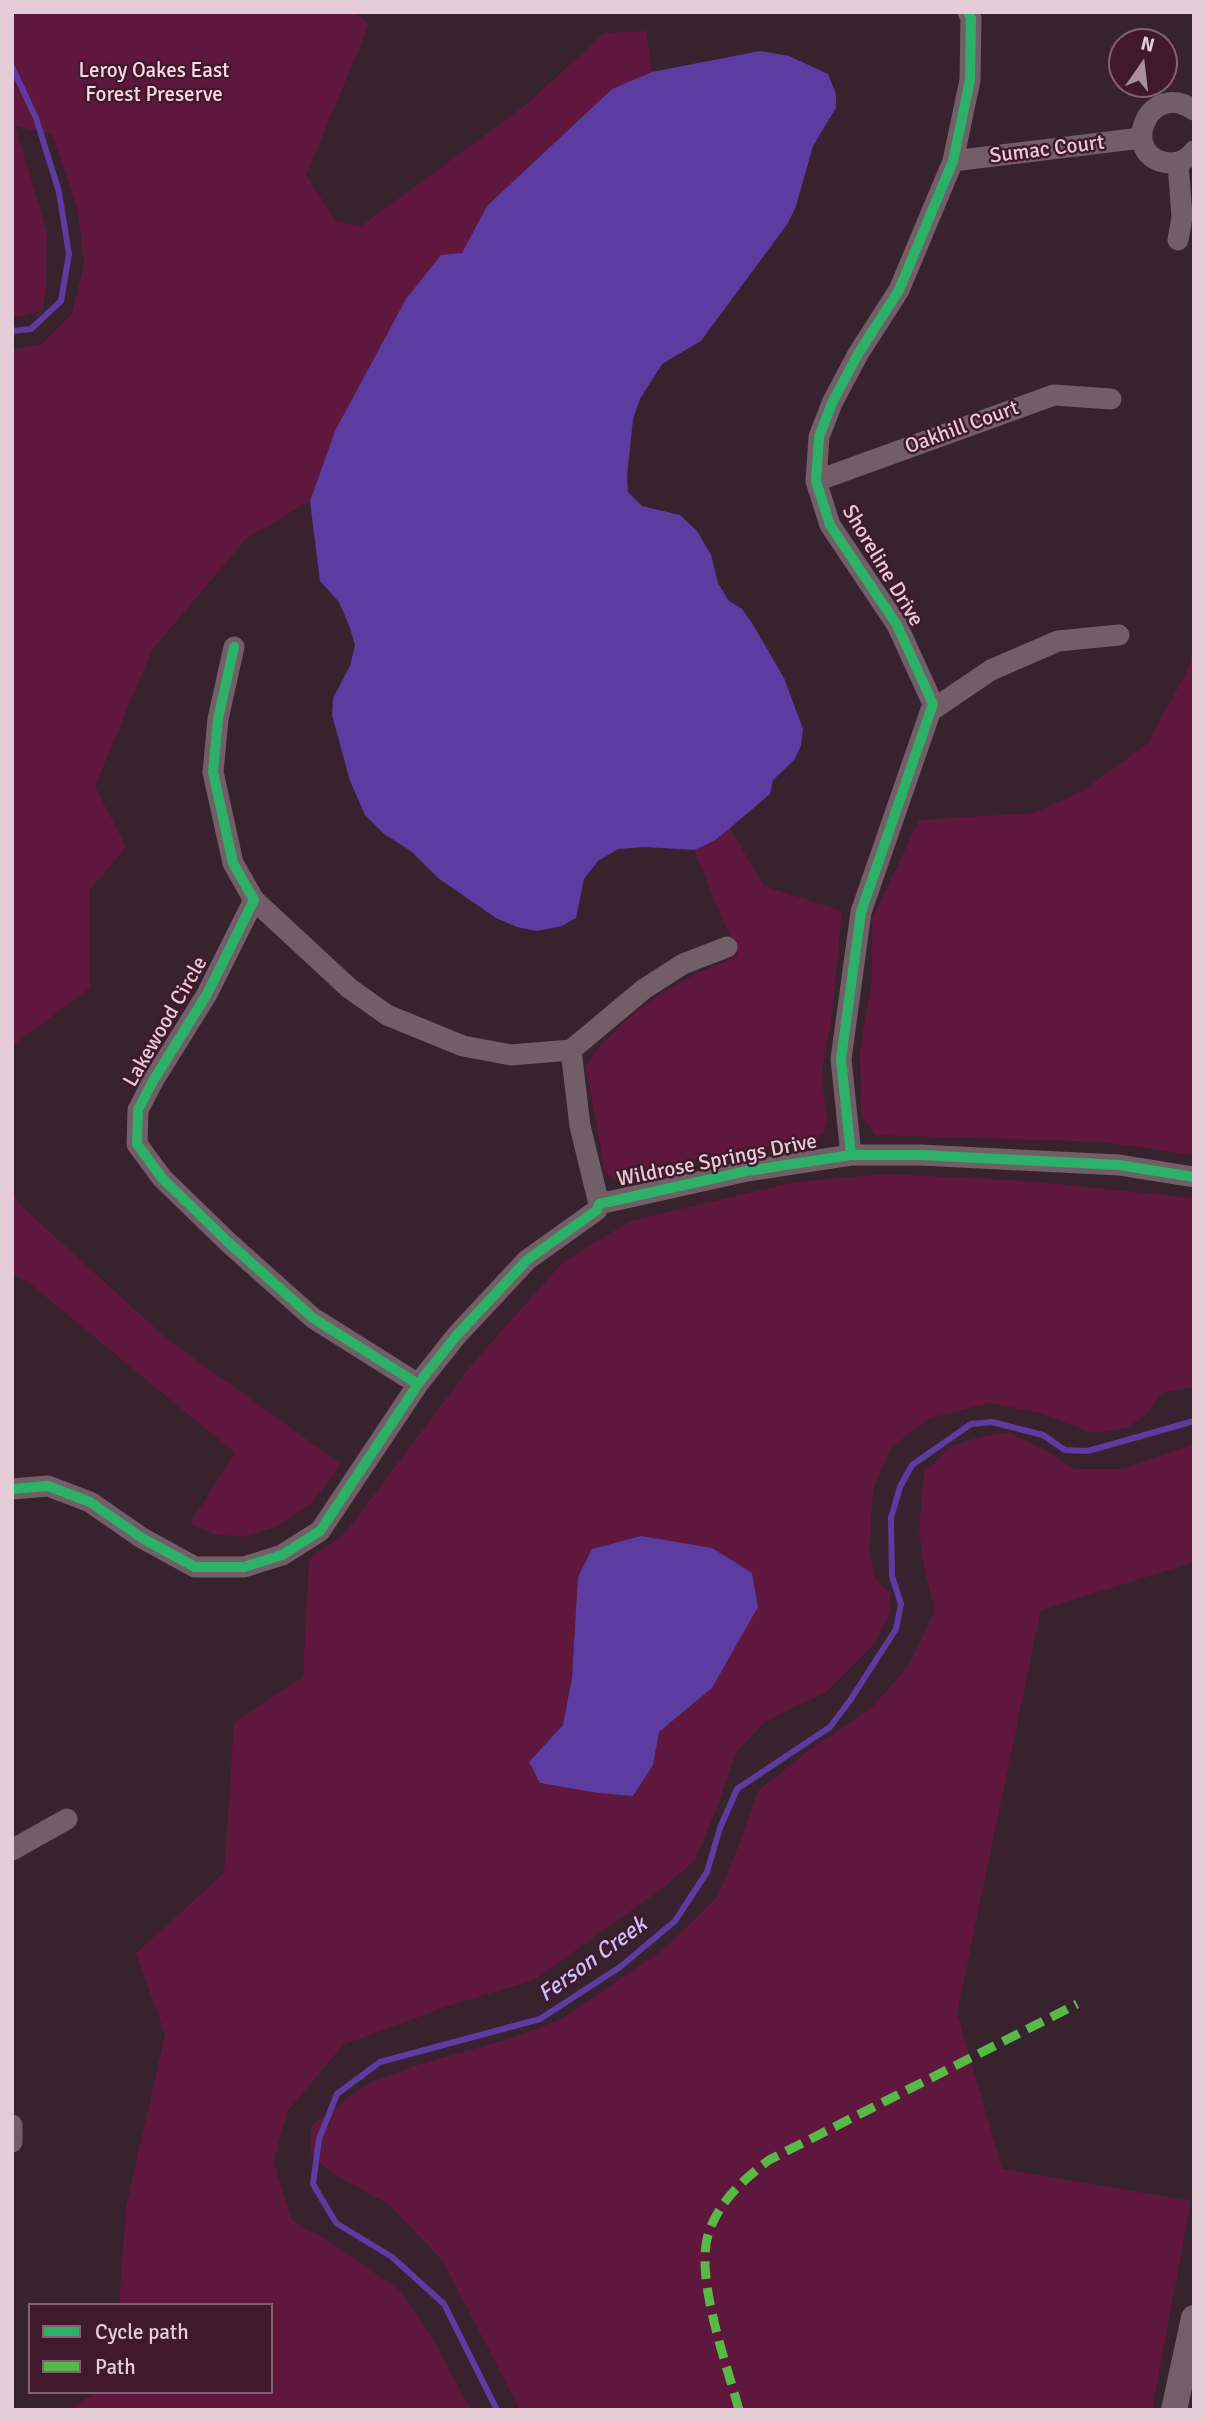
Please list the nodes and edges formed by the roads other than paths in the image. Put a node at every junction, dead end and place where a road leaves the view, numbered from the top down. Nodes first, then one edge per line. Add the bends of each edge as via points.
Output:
1 (968, 12) edge
2 (1194, 110) edge
3 (1141, 138) junction
4 (1186, 157) edge
5 (953, 161) junction
6 (1178, 240) dead end
7 (1111, 399) dead end
8 (816, 481) junction
9 (1119, 635) dead end
10 (234, 647) dead end
11 (932, 710) junction
12 (254, 900) junction
13 (727, 947) dead end
14 (571, 1050) junction
15 (851, 1155) junction
16 (1194, 1177) edge
17 (599, 1204) junction
18 (418, 1384) junction
19 (12, 1489) edge
20 (67, 1819) dead end
21 (12, 1850) edge
22 (12, 2125) edge
23 (12, 2141) edge
24 (1194, 2318) edge
25 (1174, 2410) edge

1 - 5 street, Shoreline Drive via 970,80
2 - 3 street via 1173,102 1161,105 1150,112
3 - 4 street via 1155,158 1165,162
3 - 5 street, Sumac Court
4 - 6 street
5 - 8 street, Shoreline Drive via 899,290 832,404 819,437
7 - 8 street, Oakhill Court via 1054,395
8 - 11 street, Shoreline Drive via 830,525 897,625
9 - 11 street via 1058,641 991,670
10 - 12 street via 218,719 214,772 233,863
11 - 15 street via 861,912 841,1059
12 - 14 street via 349,988 387,1015 463,1046 511,1055
12 - 18 street, Lakewood Circle via 207,994 138,1110 137,1144 162,1178 313,1318
13 - 14 street via 684,964 644,989
14 - 17 street via 580,1126
15 - 16 street, Wildrose Springs Drive via 1119,1165
15 - 17 street, Wildrose Springs Drive via 747,1171
17 - 18 street, Wildrose Springs Drive via 597,1210 527,1260
18 - 19 street, Wildrose Springs Drive via 320,1531 282,1555 244,1567 195,1567 90,1502 48,1486
20 - 21 street
22 - 23 street
24 - 25 main road

